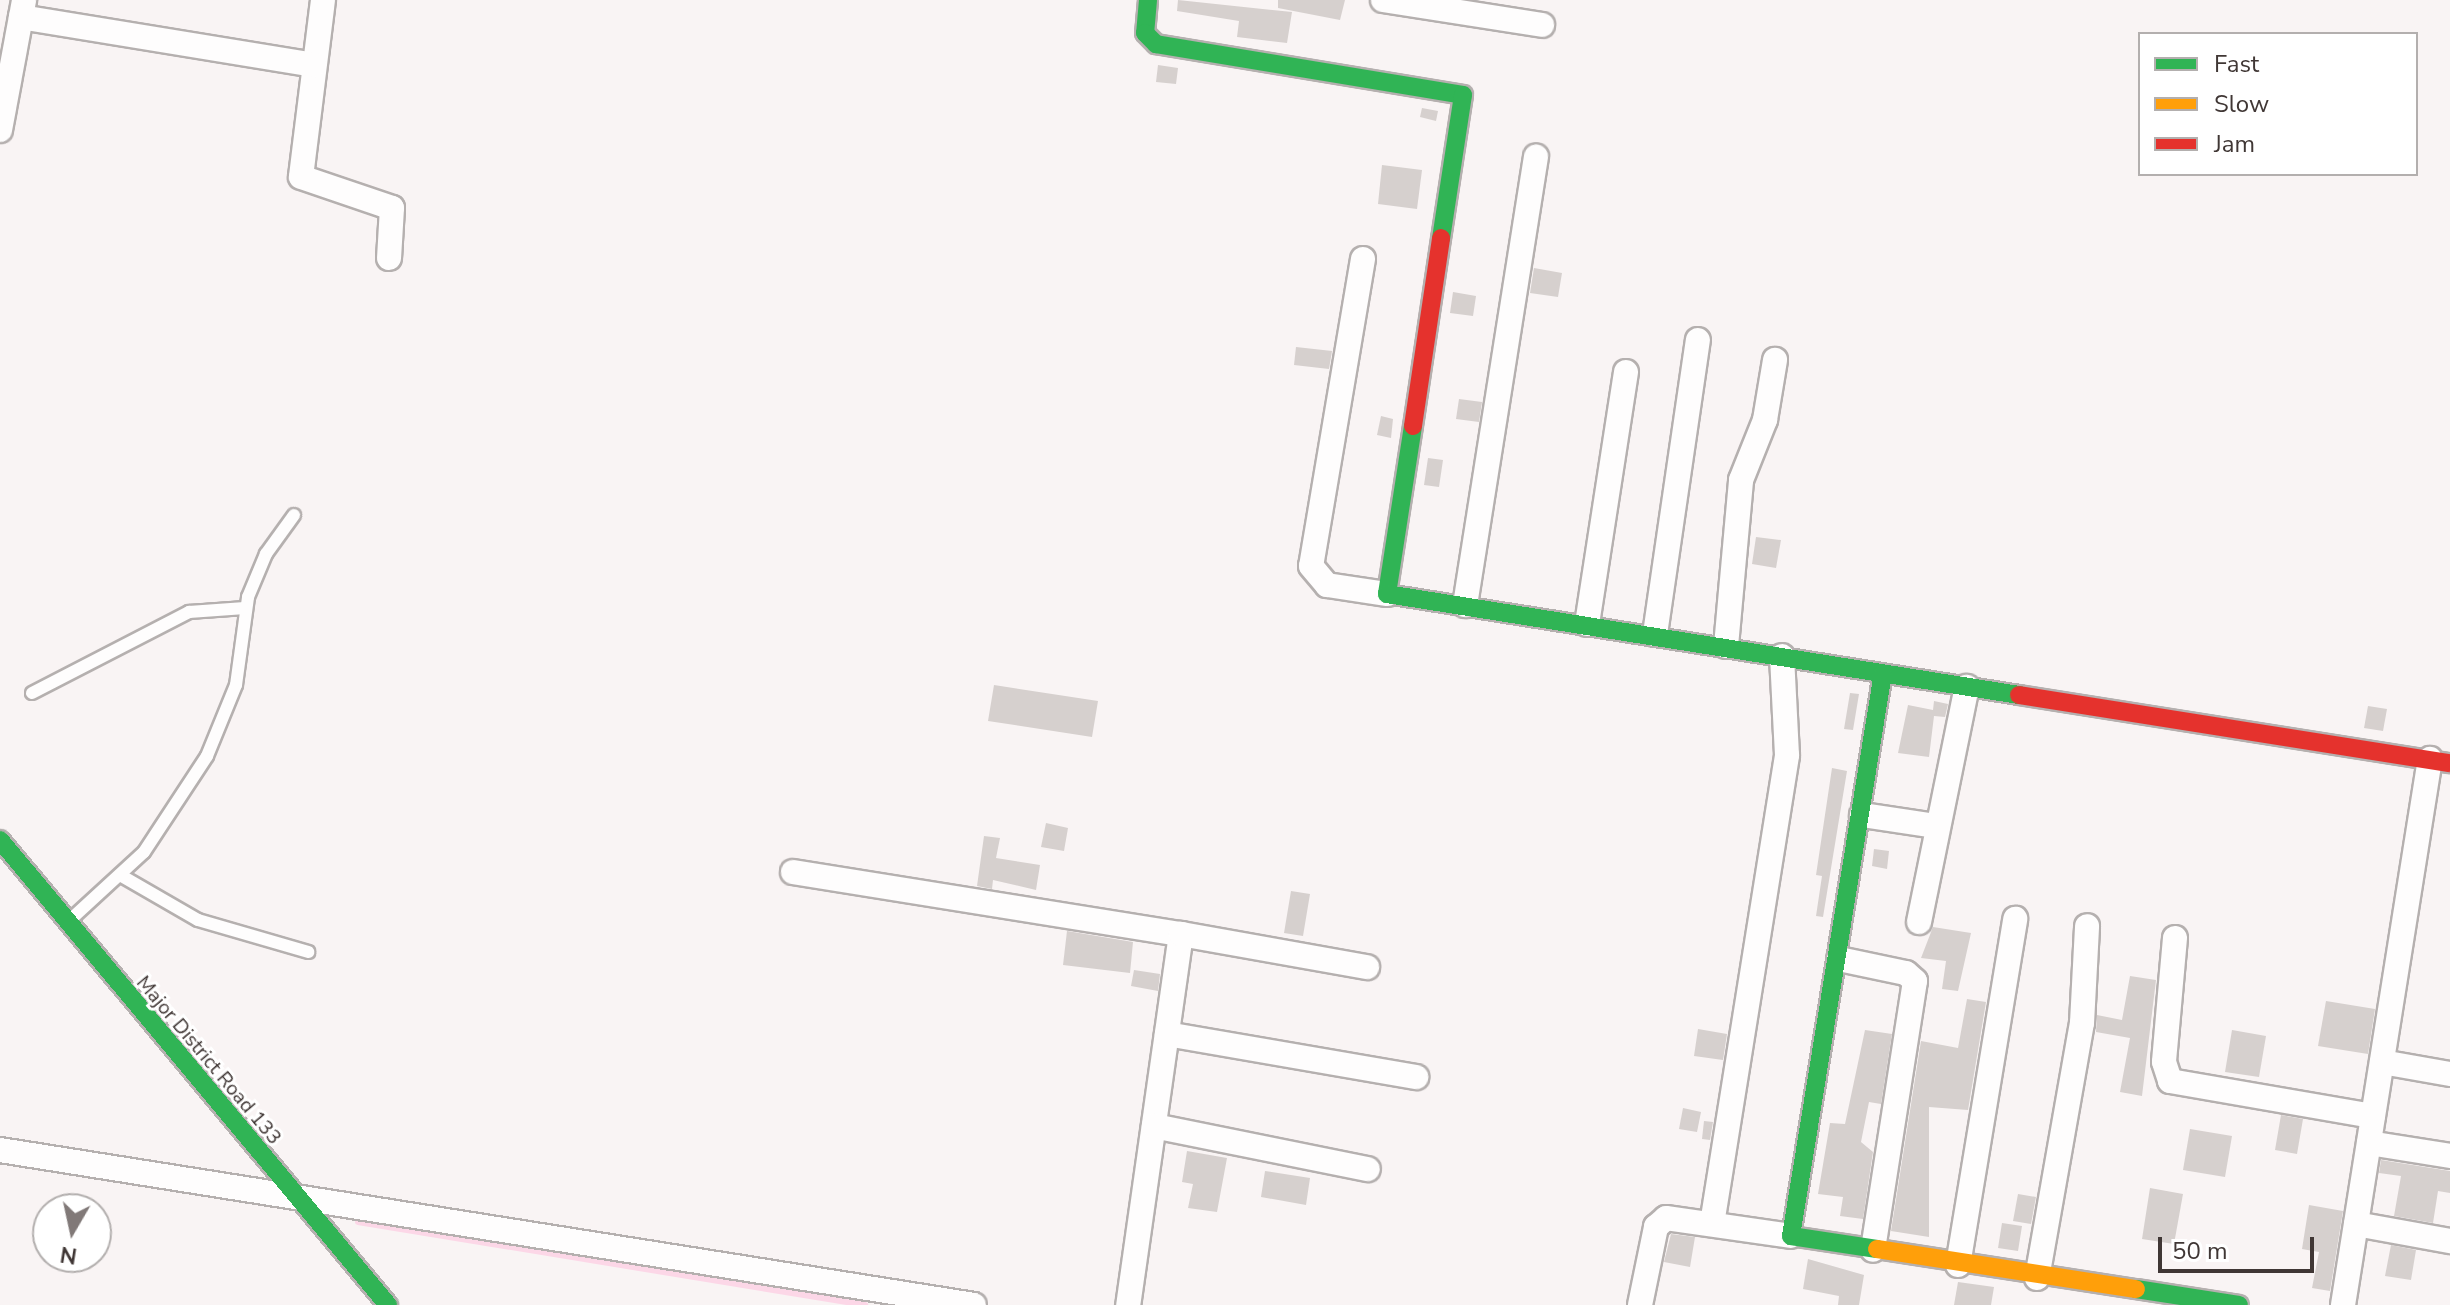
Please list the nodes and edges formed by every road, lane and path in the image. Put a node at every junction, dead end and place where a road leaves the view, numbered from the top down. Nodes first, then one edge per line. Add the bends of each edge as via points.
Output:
1 (323, 0) edge
2 (1148, 0) edge
3 (1383, 0) edge
4 (22, 8) edge
5 (1542, 25) dead end
6 (314, 65) junction
7 (0, 130) edge
8 (1536, 157) dead end
9 (389, 258) dead end
10 (1363, 259) dead end
11 (1698, 340) dead end
12 (1775, 360) dead end
13 (1626, 372) dead end
14 (294, 515) dead end
15 (1387, 594) junction
16 (1465, 605) junction
17 (245, 608) junction
18 (1587, 624) junction
19 (1655, 634) junction
20 (1726, 646) junction
21 (1782, 656) junction
22 (1883, 673) junction
23 (1967, 687) junction
24 (32, 693) dead end
25 (2440, 761) edge
26 (1862, 815) junction
27 (1936, 826) junction
28 (0, 840) edge
29 (793, 872) dead end
30 (120, 875) junction
31 (2015, 919) dead end
32 (1919, 922) dead end
33 (67, 923) junction
34 (2087, 926) dead end
35 (1181, 934) junction
36 (2175, 938) dead end
37 (308, 952) dead end
38 (1839, 959) junction
39 (1367, 967) dead end
40 (1167, 1034) junction
41 (2382, 1062) junction
42 (2450, 1074) edge
43 (1416, 1077) dead end
44 (2373, 1116) junction
45 (1154, 1126) junction
46 (2369, 1143) junction
47 (0, 1150) edge
48 (2450, 1156) edge
49 (1368, 1169) dead end
50 (295, 1198) junction
51 (1712, 1224) junction
52 (2356, 1224) junction
53 (1791, 1236) junction
54 (2450, 1241) edge
55 (1873, 1250) junction
56 (1958, 1265) junction
57 (2037, 1278) junction
58 (388, 1305) edge
59 (974, 1305) edge
60 (1128, 1305) edge
61 (1640, 1305) edge
62 (2239, 1305) edge
63 (2344, 1305) edge

1 - 6 street
2 - 15 street via 1145,33 1156,44 1463,95
3 - 5 street
4 - 6 street
4 - 7 street
6 - 9 street via 301,177 392,208
8 - 16 street
10 - 15 street via 1311,566 1327,585
11 - 19 street
12 - 20 street via 1765,420 1741,480
13 - 18 street
14 - 17 lane via 266,554
15 - 16 street
16 - 18 street
17 - 24 lane via 189,612
17 - 30 lane via 236,685 207,756 166,825
18 - 19 street
19 - 20 street
20 - 21 street
21 - 22 street
21 - 51 street via 1787,755
22 - 23 street
22 - 26 street
23 - 25 street
23 - 27 street
25 - 41 street
26 - 27 street
26 - 38 street
27 - 32 street
28 - 33 street, Major District Road 133
29 - 35 street
30 - 33 lane
30 - 37 lane via 198,920
31 - 56 street
33 - 50 street, Major District Road 133
34 - 57 street via 2082,1023
35 - 39 street
35 - 40 street
36 - 44 street via 2164,1062 2170,1081
38 - 53 street
38 - 55 street via 1906,973 1915,981
40 - 43 street
40 - 45 street
41 - 42 street
41 - 44 street
44 - 46 street
45 - 49 street
45 - 60 street
46 - 48 street
46 - 52 street
47 - 50 street
50 - 58 street, Major District Road 133
50 - 59 street
51 - 53 street
51 - 61 street via 1659,1222
52 - 54 street
52 - 63 street
53 - 55 street
55 - 56 street
56 - 57 street
57 - 62 street

